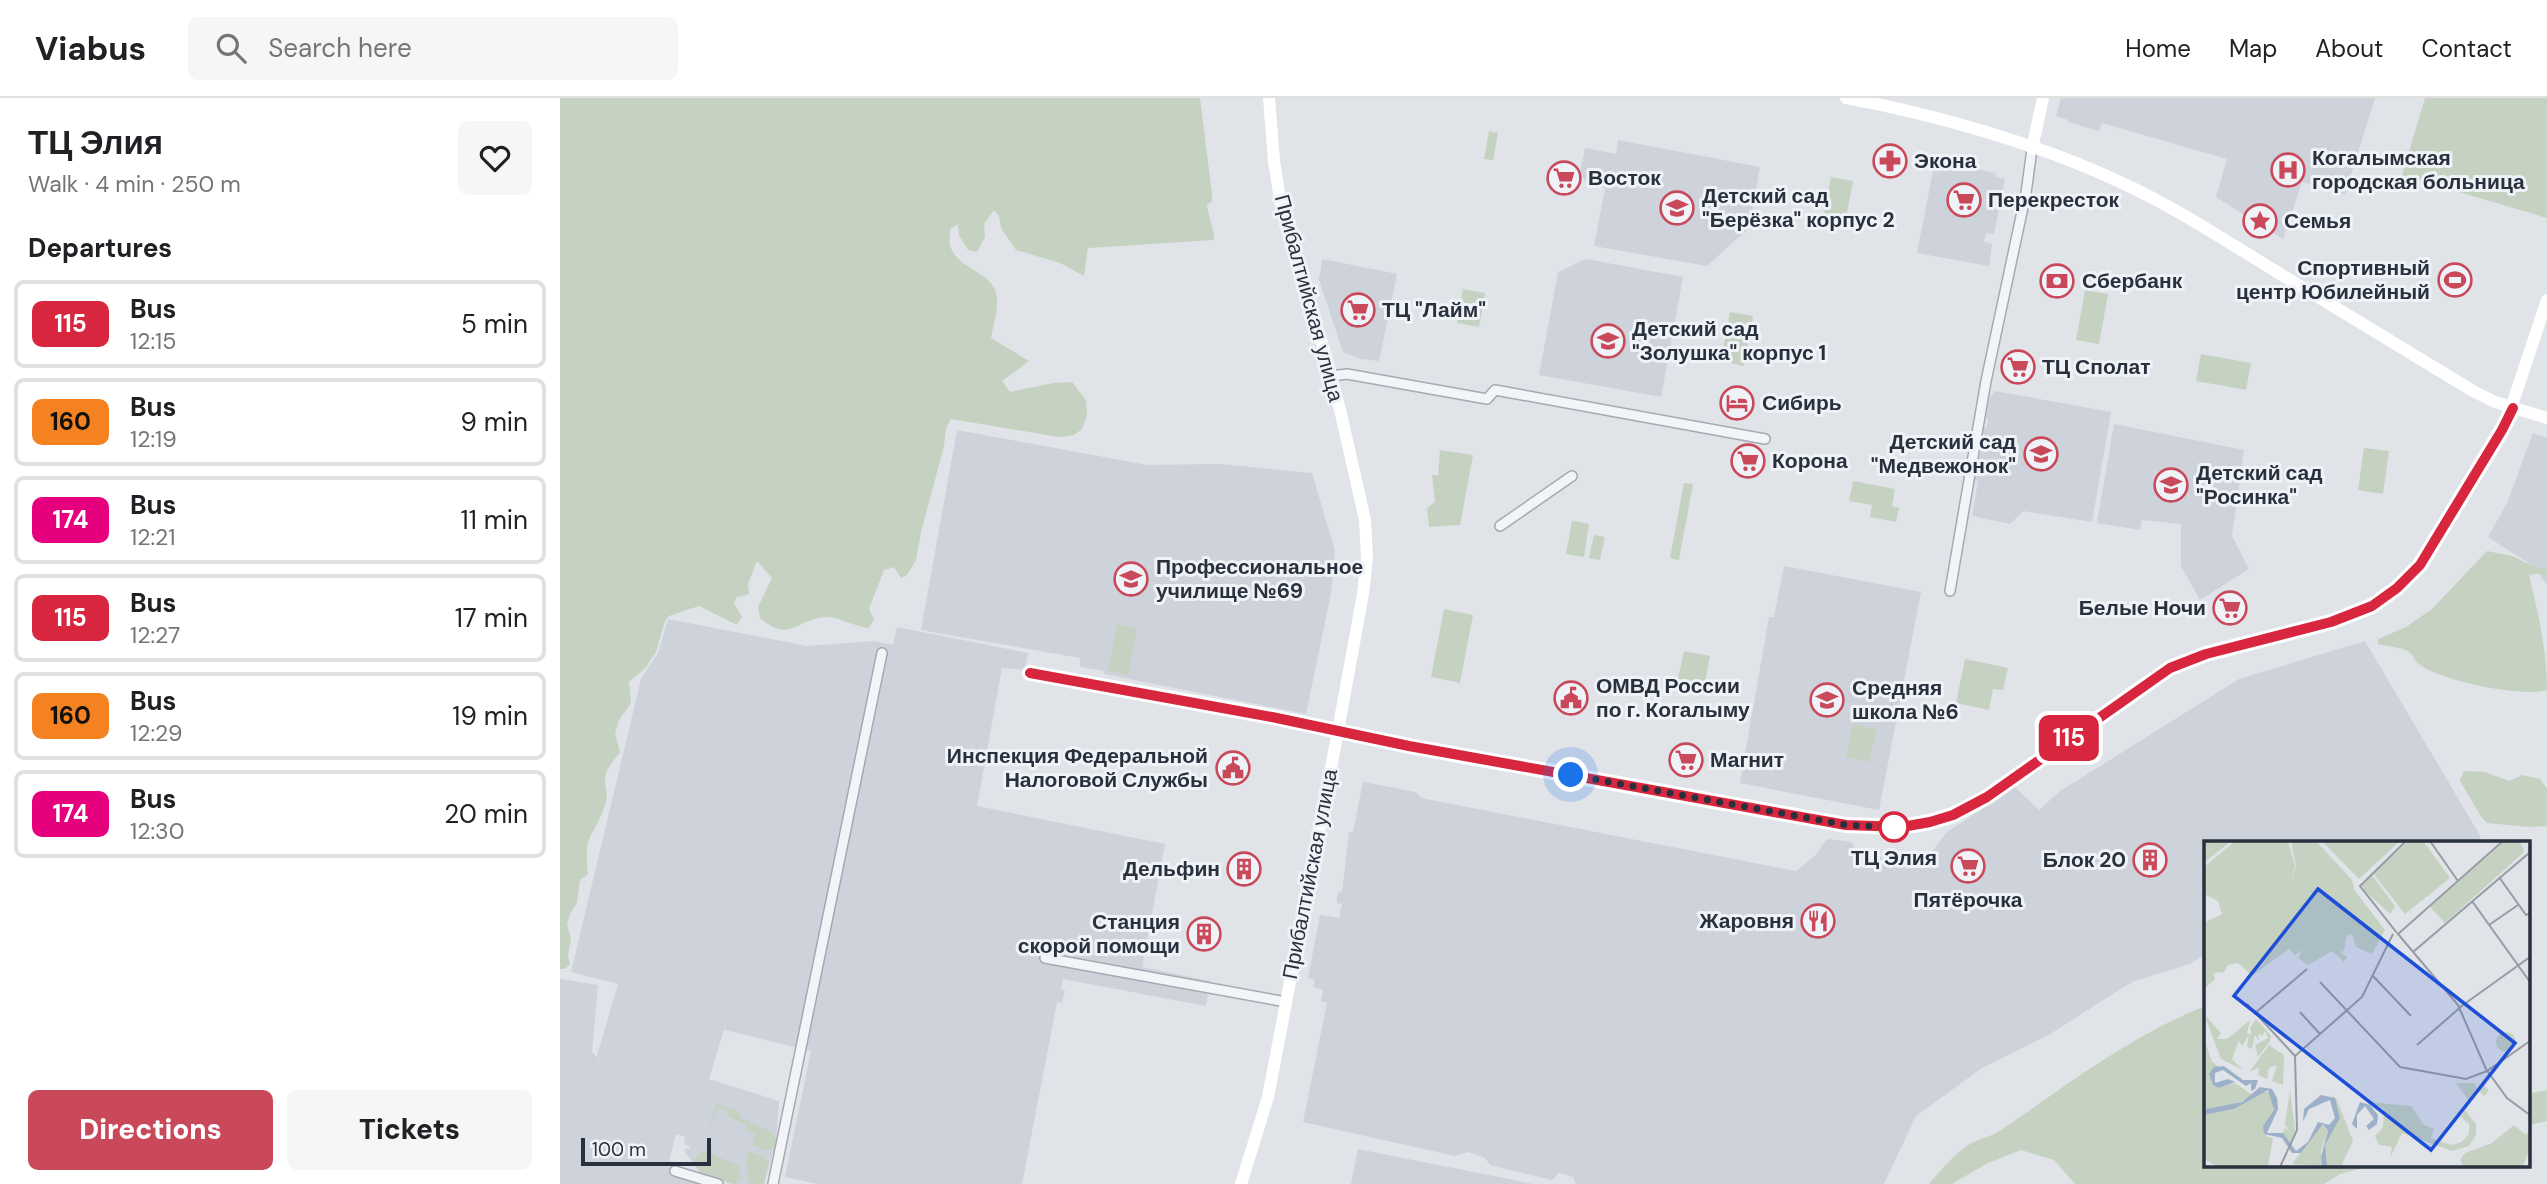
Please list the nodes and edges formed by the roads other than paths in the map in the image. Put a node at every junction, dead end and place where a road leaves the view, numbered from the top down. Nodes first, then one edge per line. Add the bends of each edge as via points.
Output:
1 (1846, 98) edge
2 (2043, 98) edge
3 (1271, 102) edge
4 (2032, 149) junction
5 (2547, 300) edge
6 (1331, 376) junction
7 (2513, 408) junction
8 (2547, 418) edge
9 (1765, 439) dead end
10 (1572, 476) dead end
11 (1500, 526) dead end
12 (1950, 591) dead end
13 (882, 653) dead end
14 (1030, 673) dead end
15 (1337, 731) junction
16 (1045, 958) dead end
17 (1286, 1002) junction
18 (675, 1171) dead end
19 (718, 1184) edge
20 (773, 1184) edge
21 (1241, 1184) edge

1 - 4 street via 1909,111
2 - 4 street
3 - 6 street, Прибалтийская улица via 1281,206
4 - 7 street via 2149,196 2473,391
4 - 12 street
5 - 7 street
6 - 9 street via 1347,374 1487,399 1495,390
6 - 15 street, Прибалтийская улица via 1367,538 1366,573
7 - 8 street
7 - 15 street via 2430,551 2386,597 2331,622 2206,654 2170,668 1987,797 1930,822 1902,827 1846,825
10 - 11 street
13 - 20 street
14 - 15 street
15 - 17 street, Прибалтийская улица
16 - 17 street
17 - 21 street, Прибалтийская улица via 1264,1116
18 - 19 street

